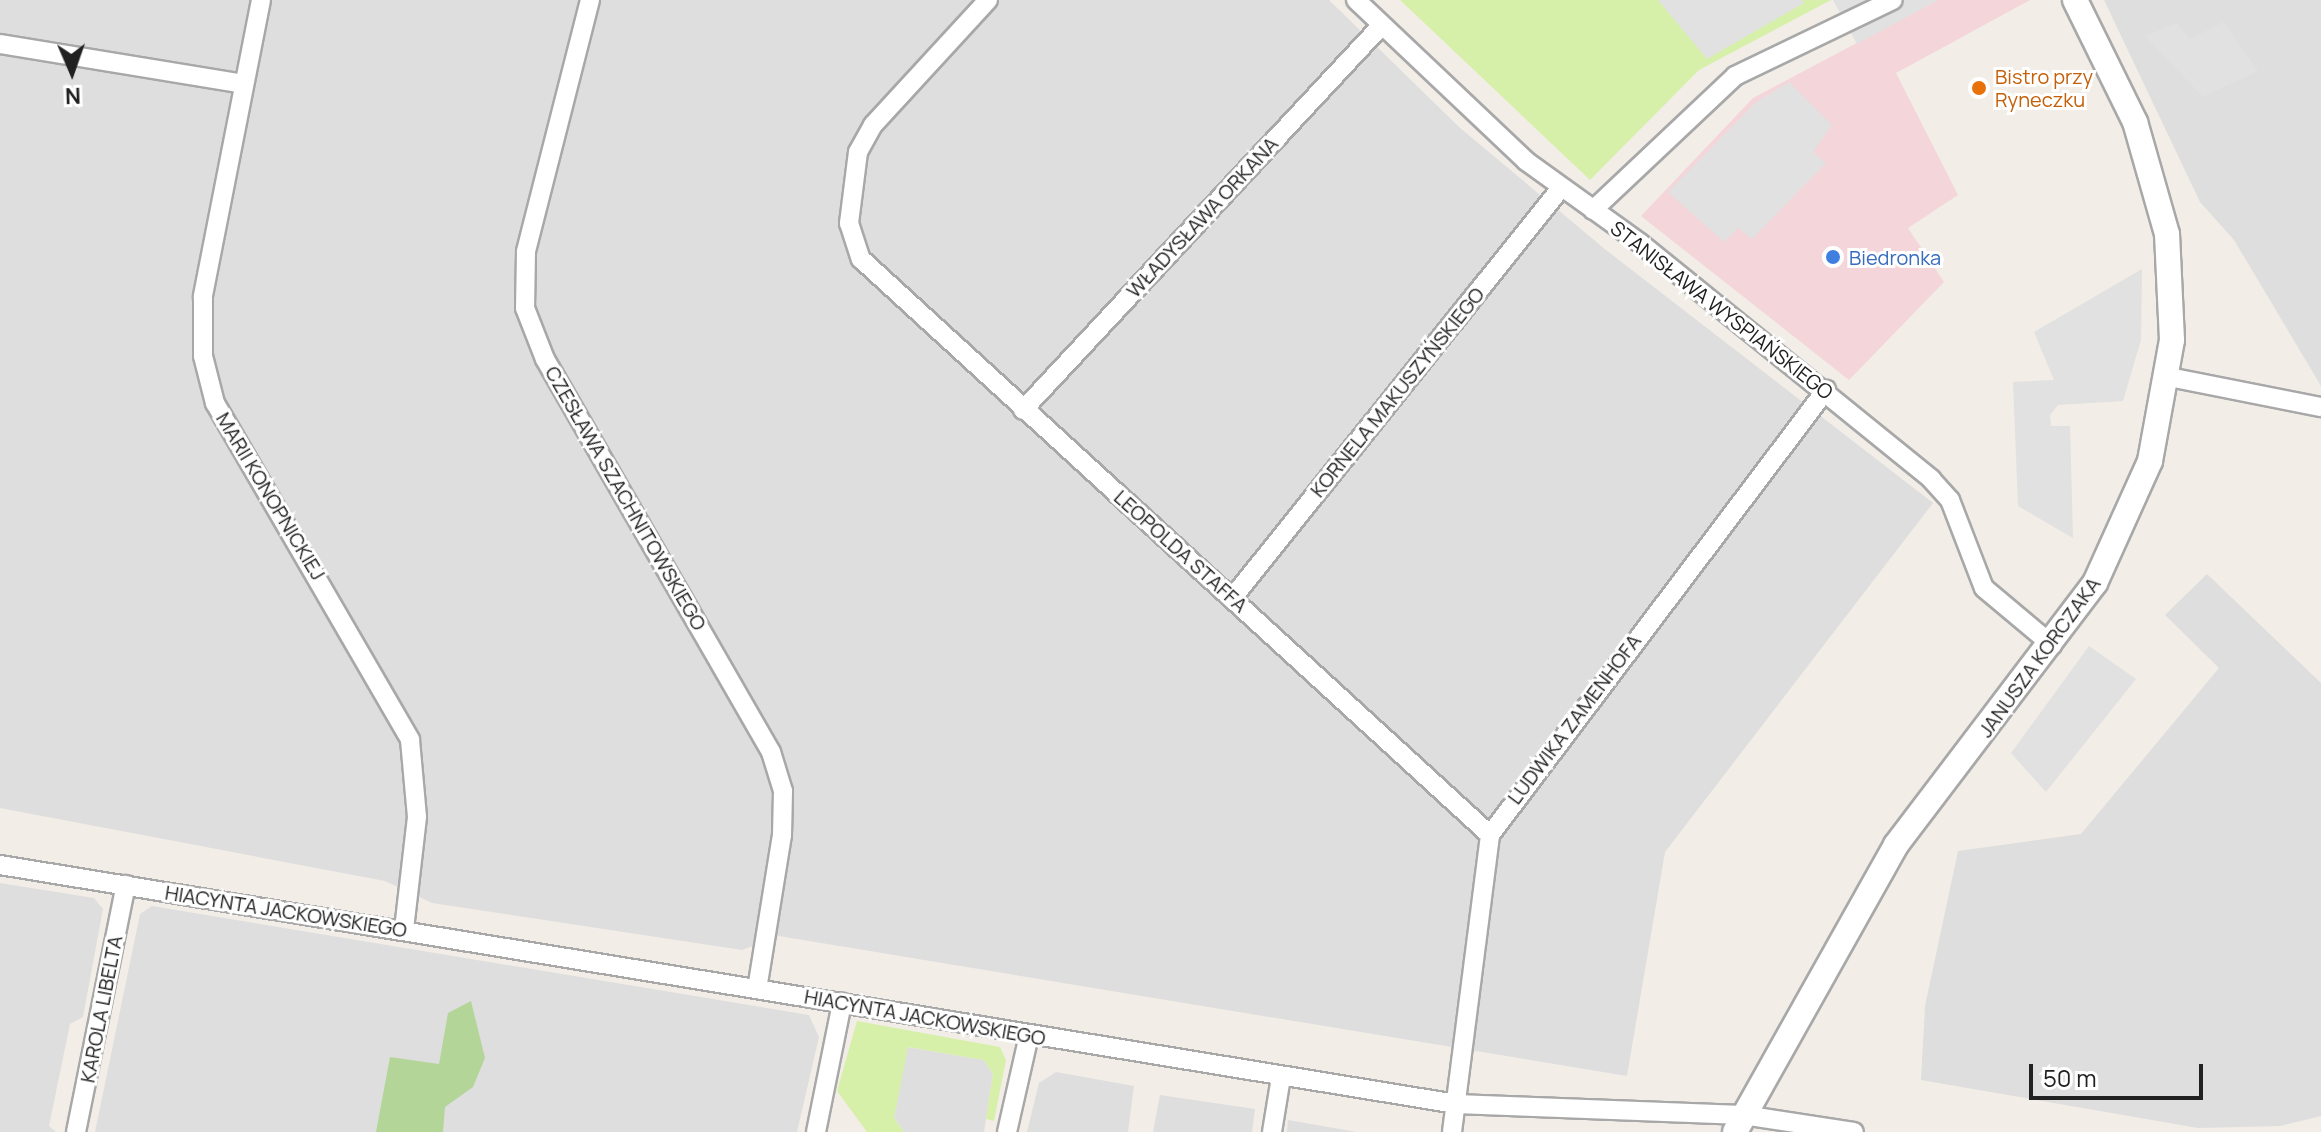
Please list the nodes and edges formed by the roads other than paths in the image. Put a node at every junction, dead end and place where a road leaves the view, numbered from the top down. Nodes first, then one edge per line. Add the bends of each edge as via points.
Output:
1 (261, 0) edge
2 (590, 0) edge
3 (988, 0) edge
4 (1356, 0) edge
5 (1893, 0) edge
6 (2075, 0) edge
7 (1381, 26) junction
8 (0, 44) edge
9 (244, 84) junction
10 (1561, 188) junction
11 (1593, 210) junction
12 (2169, 377) junction
13 (1826, 390) junction
14 (2321, 407) edge
15 (1023, 410) junction
16 (1234, 596) junction
17 (2052, 645) junction
18 (1490, 835) junction
19 (0, 865) edge
20 (126, 885) junction
21 (404, 930) junction
22 (757, 989) junction
23 (842, 1003) junction
24 (1029, 1035) junction
25 (1281, 1077) junction
26 (1456, 1104) junction
27 (1739, 1123) edge
28 (76, 1132) edge
29 (816, 1132) edge
30 (1007, 1132) edge
31 (1272, 1132) edge
32 (1452, 1132) edge
33 (1854, 1132) edge

1 - 9 street, MARII KONOPNICKIEJ
2 - 22 street, CZESŁAWA SZACHNITOWSKIEGO via 526,252 525,308 545,359 771,752 783,791 782,835
3 - 15 street, LEOPOLDA STAFFA via 873,125 858,152 849,223 871,269
4 - 7 street, STANISŁAWA WYSPIAŃSKIEGO
5 - 11 street via 1735,76
6 - 12 street, JANUSZA KORCZAKA via 2125,98 2158,192 2172,270
7 - 10 street, STANISŁAWA WYSPIAŃSKIEGO via 1454,99
7 - 15 street, WŁADYSŁAWA ORKANA
8 - 9 street
9 - 21 street, MARII KONOPNICKIEJ via 203,297 203,356 215,403 410,740 417,817
10 - 11 street, STANISŁAWA WYSPIAŃSKIEGO
10 - 16 street, KORNELA MAKUSZYŃSKIEGO
11 - 13 street, STANISŁAWA WYSPIAŃSKIEGO
12 - 14 street
12 - 17 street, JANUSZA KORCZAKA via 2150,461 2122,533
13 - 17 street, STANISŁAWA WYSPIAŃSKIEGO via 1950,500 1984,588
13 - 18 street, LUDWIKA ZAMENHOFA
15 - 16 street, LEOPOLDA STAFFA
16 - 18 street, LEOPOLDA STAFFA
17 - 27 street, JANUSZA KORCZAKA via 1896,845
18 - 26 street, LUDWIKA ZAMENHOFA
19 - 20 street, HIACYNTA JACKOWSKIEGO
20 - 21 street, HIACYNTA JACKOWSKIEGO
20 - 28 street, KAROLA LIBELTA
21 - 22 street, HIACYNTA JACKOWSKIEGO
22 - 23 street, HIACYNTA JACKOWSKIEGO
23 - 24 street, HIACYNTA JACKOWSKIEGO
23 - 29 street
24 - 25 street, HIACYNTA JACKOWSKIEGO
24 - 30 street
25 - 26 street, HIACYNTA JACKOWSKIEGO
25 - 31 street
26 - 27 street, HIACYNTA JACKOWSKIEGO
26 - 32 street, LUDWIKA ZAMENHOFA
27 - 33 street, HIACYNTA JACKOWSKIEGO

